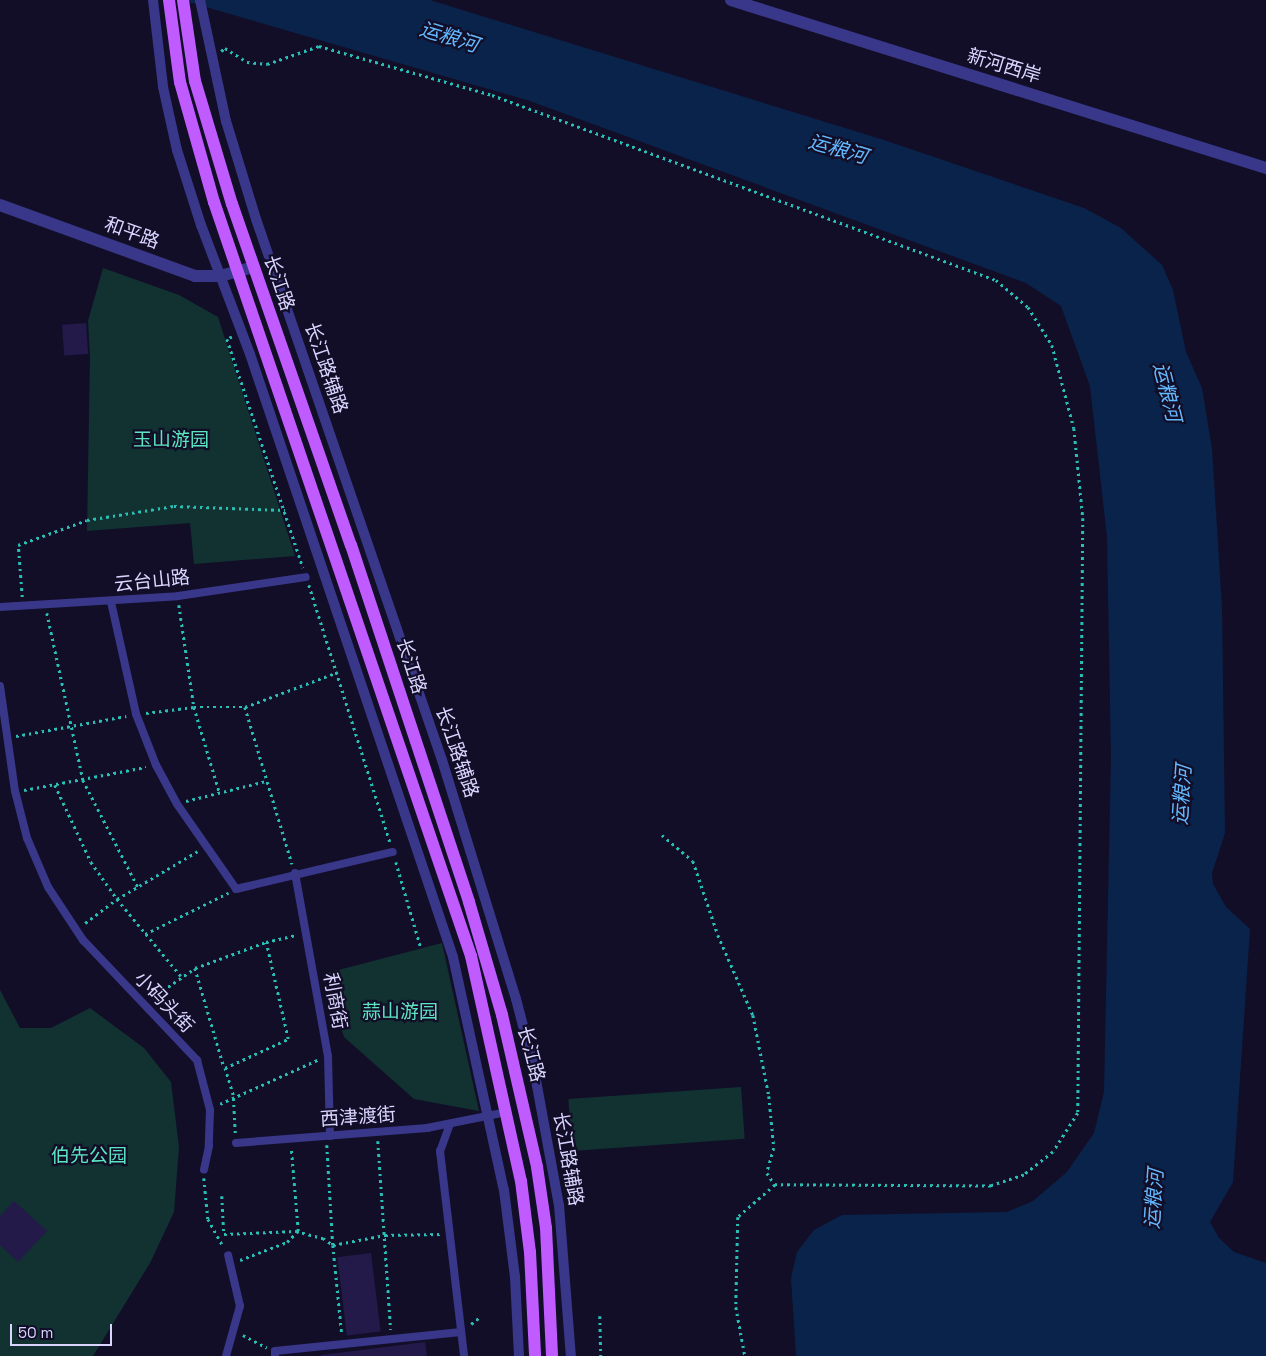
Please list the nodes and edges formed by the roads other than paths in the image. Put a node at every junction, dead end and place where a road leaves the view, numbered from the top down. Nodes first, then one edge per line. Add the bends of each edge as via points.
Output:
1 (153, 0) edge
2 (169, 0) edge
3 (184, 0) edge
4 (200, 0) edge
5 (731, 0) edge
6 (1266, 168) edge
7 (0, 206) edge
8 (254, 267) junction
9 (237, 272) junction
10 (220, 276) junction
11 (306, 577) road end
12 (111, 602) junction
13 (0, 607) edge
14 (0, 686) edge
15 (393, 852) road end
16 (295, 873) junction
17 (507, 1112) junction
18 (488, 1116) junction
19 (450, 1124) junction
20 (330, 1136) junction
21 (236, 1143) road end
22 (204, 1169) road end
23 (228, 1255) road end
24 (461, 1332) junction
25 (274, 1354) edge
26 (226, 1356) edge
27 (464, 1356) edge
28 (519, 1356) edge
29 (535, 1356) edge
30 (552, 1356) edge
31 (571, 1356) edge

1 - 10 street via 163,87 177,150
2 - 9 main road, 长江路 via 188,116
3 - 8 main road, 长江路 via 202,109
4 - 31 street, 长江路辅路 via 226,122 256,219 442,760 516,999 533,1064 559,1205
5 - 6 street, 新河西岸
7 - 10 street, 和平路 via 195,276
8 - 9 street, 和平路
8 - 30 main road, 长江路 via 354,554 469,902 502,1015 537,1167 546,1228
9 - 10 street, 和平路
9 - 17 main road, 长江路 via 471,956
10 - 18 street via 243,334 453,957
11 - 12 street, 云台山路 via 178,596
12 - 13 street, 云台山路
12 - 16 street via 136,714 156,765 178,804 236,889
14 - 22 street, 小码头街 via 15,791 27,838 48,887 76,929 196,1060 210,1110 209,1146
15 - 16 street
16 - 20 street, 利商街 via 328,1056
17 - 18 street, 西津渡街
17 - 29 main road, 长江路 via 526,1217
18 - 19 street, 西津渡街
18 - 28 street via 504,1190 515,1276
19 - 20 street, 西津渡街
19 - 24 street via 440,1151
20 - 21 street, 西津渡街
23 - 26 street via 240,1306
24 - 25 street via 275,1351
24 - 27 street

